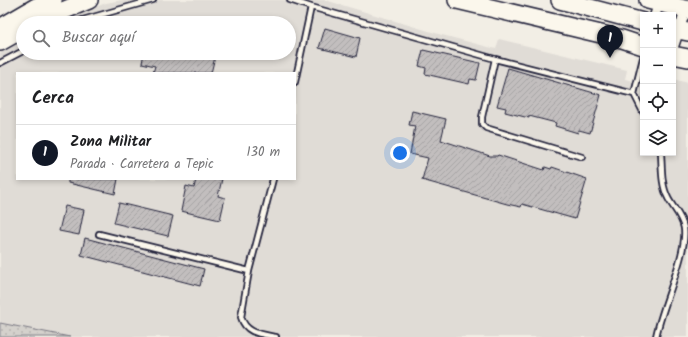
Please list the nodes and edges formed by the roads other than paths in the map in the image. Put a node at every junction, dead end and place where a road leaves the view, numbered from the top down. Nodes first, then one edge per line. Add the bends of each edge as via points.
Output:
1 (53, 0) edge
2 (89, 0) edge
3 (153, 0) edge
4 (290, 0) edge
5 (457, 0) edge
6 (560, 0) edge
7 (656, 4) edge
8 (311, 6) junction
9 (687, 8) edge
10 (21, 16) edge
11 (51, 16) edge
12 (97, 16) edge
13 (16, 19) edge
14 (640, 21) edge
15 (0, 28) edge
16 (680, 31) edge
17 (16, 33) edge
18 (676, 41) edge
19 (0, 42) edge
20 (640, 45) edge
21 (16, 54) edge
22 (676, 56) edge
23 (688, 58) edge
24 (495, 59) junction
25 (0, 64) edge
26 (640, 70) edge
27 (296, 77) edge
28 (634, 94) junction
29 (640, 106) edge
30 (661, 156) edge
31 (582, 157) dead end
32 (273, 180) edge
33 (99, 234) dead end
34 (249, 271) junction
35 (276, 337) edge
36 (656, 337) edge

1 - 10 highway
2 - 11 highway
3 - 12 lane
4 - 8 lane
5 - 20 highway
6 - 14 highway
7 - 9 highway
8 - 24 lane
8 - 27 lane
9 - 16 street
13 - 15 highway
16 - 18 street
17 - 19 highway
21 - 25 lane
22 - 23 highway
24 - 28 lane
24 - 31 lane via 482,124 486,128
26 - 28 lane
28 - 29 lane
30 - 36 lane via 664,189 681,217 685,237
32 - 34 lane
33 - 34 lane
34 - 35 lane via 241,317 243,324 248,331

